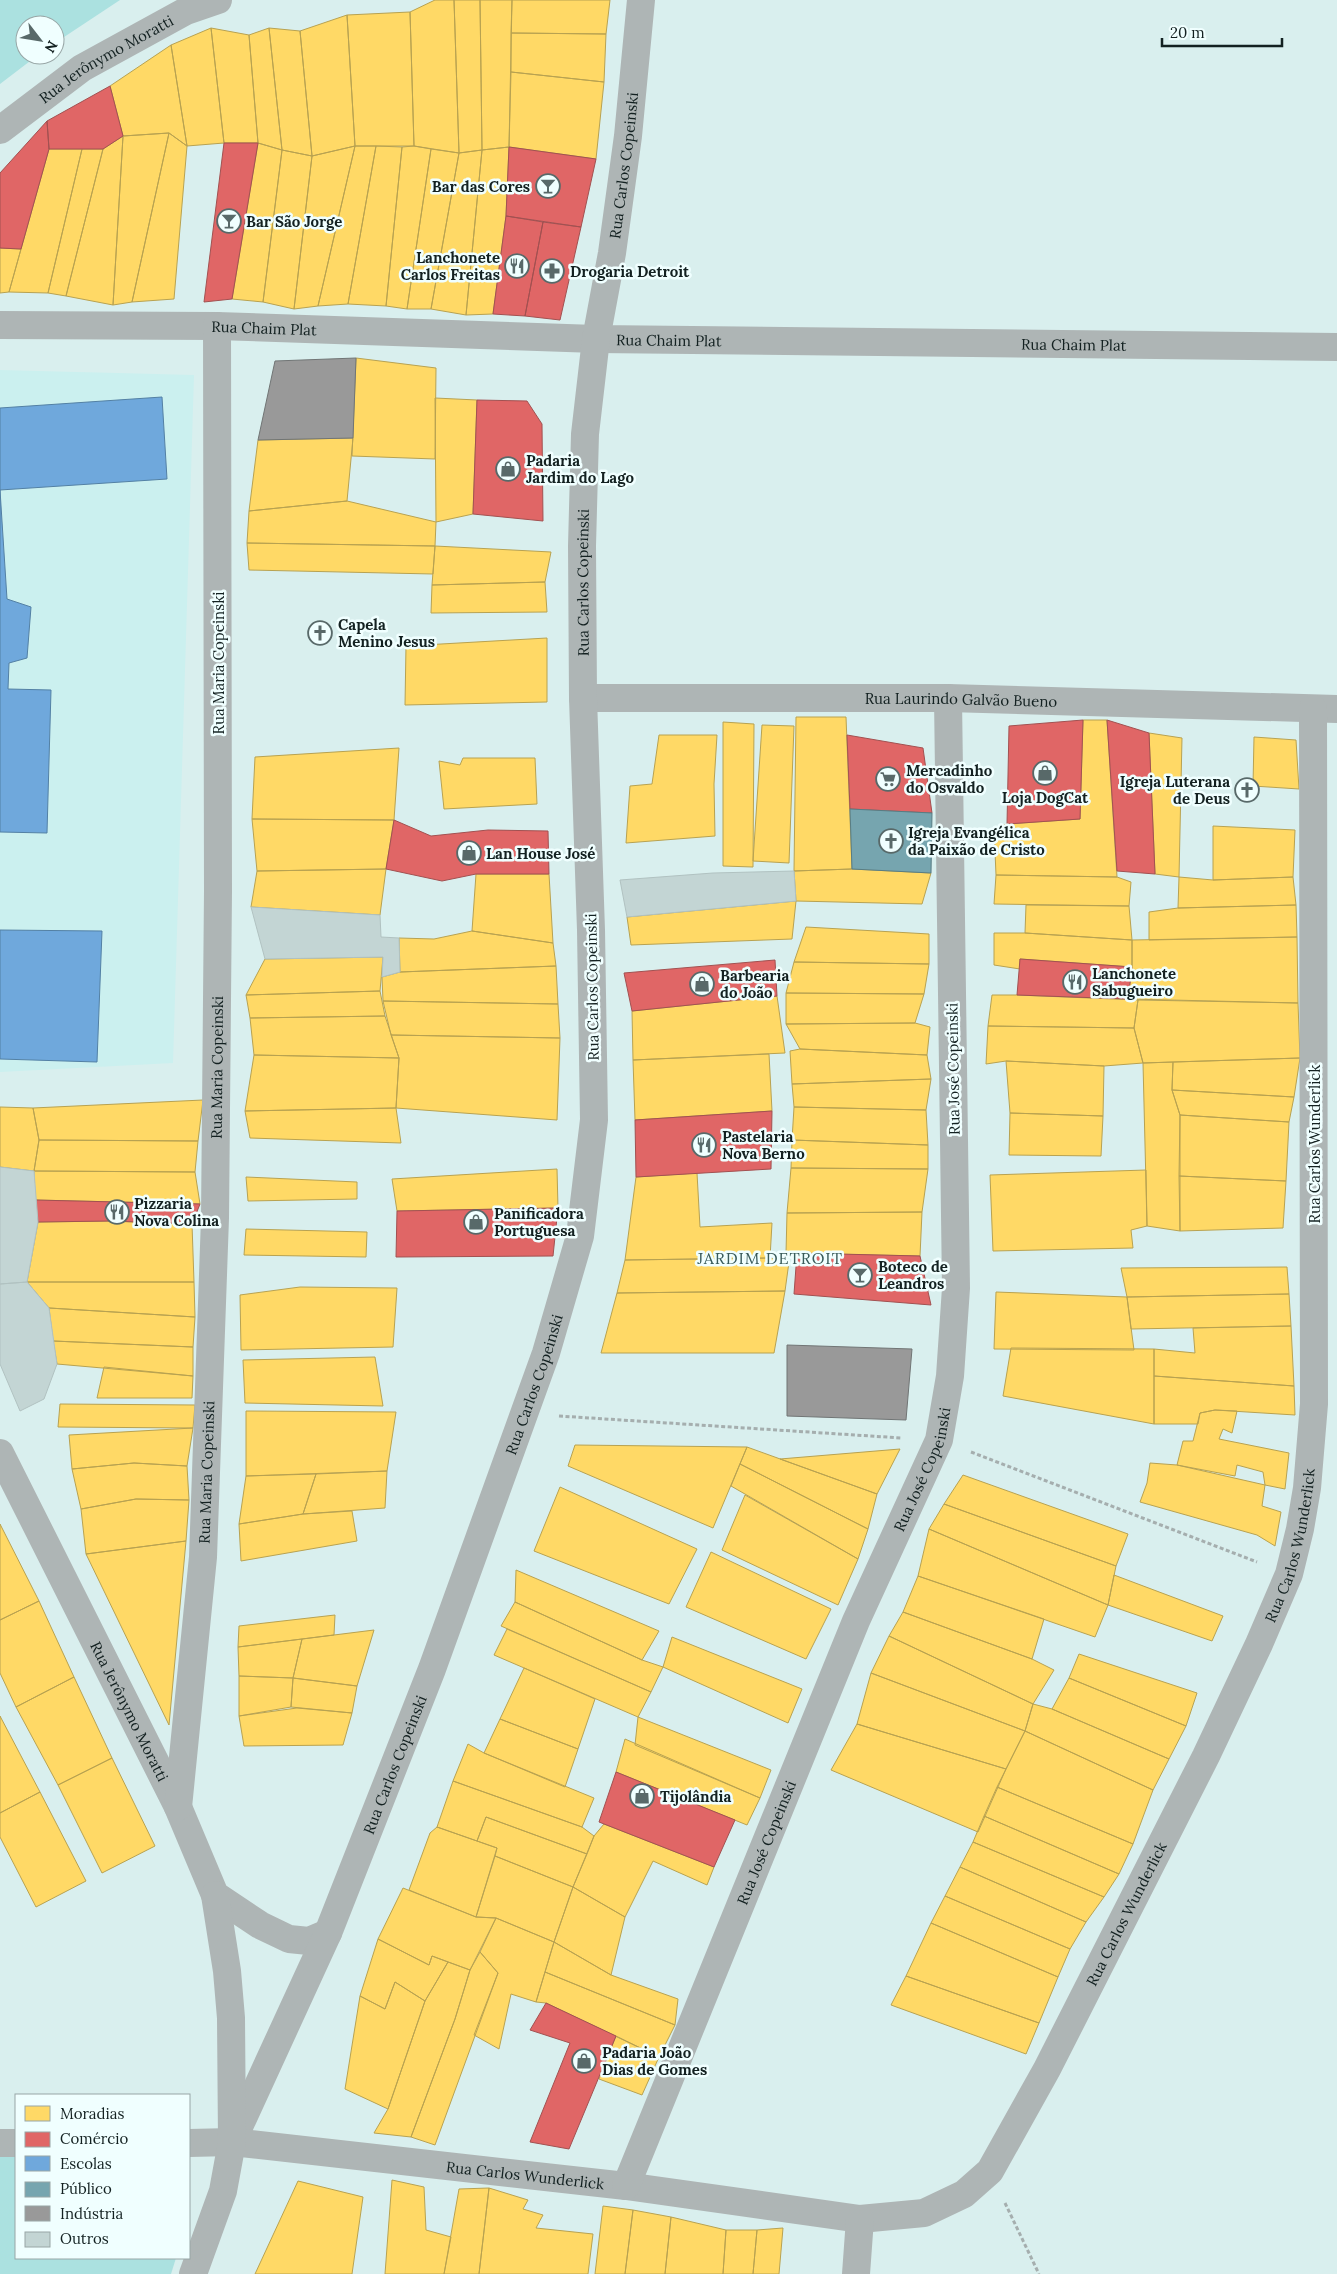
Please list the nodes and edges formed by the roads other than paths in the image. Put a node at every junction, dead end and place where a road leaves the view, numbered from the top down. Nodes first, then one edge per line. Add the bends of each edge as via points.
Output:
1 (218, 0) edge
2 (640, 0) edge
3 (0, 130) edge
4 (0, 324) edge
5 (217, 326) junction
6 (596, 339) junction
7 (1337, 347) edge
8 (583, 698) junction
9 (948, 698) junction
10 (1325, 709) edge
11 (0, 1452) edge
12 (178, 1807) junction
13 (215, 1895) junction
14 (328, 1933) junction
15 (190, 2142) edge
16 (232, 2142) junction
17 (0, 2143) edge
18 (15, 2143) edge
19 (626, 2186) junction
20 (860, 2218) junction
21 (193, 2274) edge
22 (856, 2274) edge

1 - 3 street, Rua Jerônymo Moratti via 186,12 82,68
2 - 6 street, Rua Carlos Copeinski via 628,136
4 - 5 street, Rua Chaim Plat
5 - 6 street, Rua Chaim Plat
5 - 12 street, Rua Maria Copeinski via 215,1227 203,1557
6 - 7 street, Rua Chaim Plat
6 - 8 street, Rua Carlos Copeinski via 585,434
8 - 9 street, Rua Laurindo Galvão Bueno
8 - 14 street, Rua Carlos Copeinski via 594,1120 580,1236 546,1353 484,1531
9 - 10 street, Rua Laurindo Galvão Bueno
9 - 19 street, Rua José Copeinski via 956,1288 950,1376 939,1440 852,1629
10 - 20 street, Rua Carlos Wunderlick via 1314,1404 1308,1488 1288,1574 1260,1644 1206,1756 1047,2069 990,2170 964,2194 924,2213
11 - 12 street, Rua Jerônymo Moratti
12 - 13 street, Rua Jerônymo Moratti
13 - 14 street via 260,1925 289,1939 310,1941
13 - 16 street, Rua Jerônymo Moratti via 231,2018
14 - 16 street, Rua Carlos Copeinski
15 - 16 street, Rua Carlos Wunderlick
16 - 19 street, Rua Carlos Wunderlick
16 - 21 street via 223,2192
17 - 18 street
19 - 20 street, Rua Carlos Wunderlick
20 - 22 street

